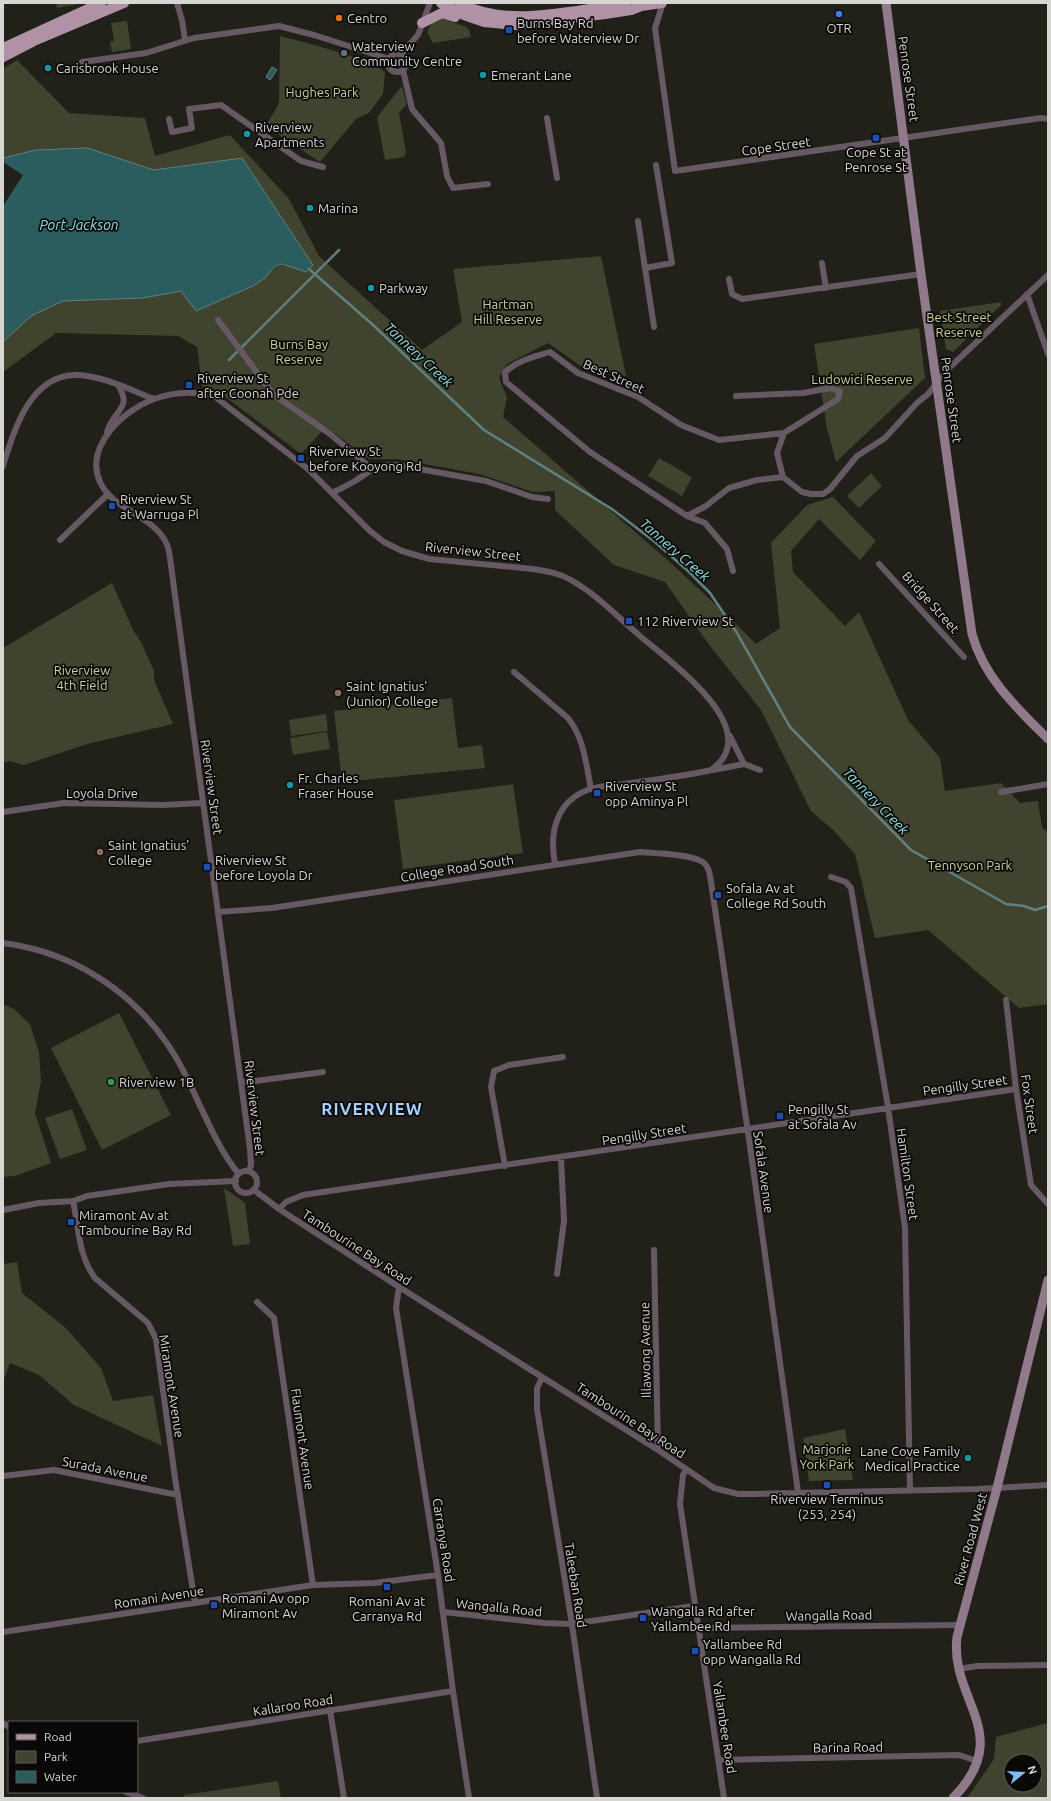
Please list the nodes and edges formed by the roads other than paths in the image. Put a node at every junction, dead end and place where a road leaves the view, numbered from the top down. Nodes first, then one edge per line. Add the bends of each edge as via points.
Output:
1 (101, 3) edge
2 (124, 3) edge
3 (177, 3) edge
4 (430, 3) edge
5 (441, 3) edge
6 (460, 3) edge
7 (626, 3) edge
8 (662, 3) edge
9 (886, 3) edge
10 (638, 4) edge
11 (484, 22) junction
12 (422, 23) junction
13 (185, 40) junction
14 (3, 48) edge
15 (400, 55) junction
16 (3, 57) edge
17 (389, 59) junction
18 (82, 62) dead end
19 (403, 70) junction
20 (547, 118) dead end
21 (169, 119) dead end
22 (1048, 119) edge
23 (904, 139) junction
24 (656, 165) dead end
25 (323, 167) dead end
26 (557, 178) dead end
27 (488, 184) dead end
28 (638, 221) dead end
29 (822, 263) dead end
30 (645, 268) junction
31 (921, 274) junction
32 (1048, 274) edge
33 (729, 279) dead end
34 (826, 288) junction
35 (1027, 294) junction
36 (218, 320) dead end
37 (654, 327) dead end
38 (1048, 354) edge
39 (936, 382) junction
40 (118, 385) junction
41 (736, 396) dead end
42 (154, 399) junction
43 (784, 433) junction
44 (105, 437) junction
45 (3, 466) edge
46 (370, 468) junction
47 (783, 477) junction
48 (332, 493) junction
49 (108, 494) junction
50 (548, 499) dead end
51 (687, 516) junction
52 (60, 540) dead end
53 (879, 564) dead end
54 (733, 571) dead end
55 (964, 657) dead end
56 (514, 672) dead end
57 (727, 730) junction
58 (1048, 739) edge
59 (744, 764) junction
60 (711, 770) junction
61 (760, 770) dead end
62 (1048, 784) edge
63 (591, 789) junction
64 (1001, 792) dead end
65 (202, 803) junction
66 (3, 812) edge
67 (699, 860) joint
68 (555, 864) junction
69 (831, 877) dead end
70 (218, 912) junction
71 (3, 943) edge
72 (1006, 1000) dead end
73 (563, 1058) dead end
74 (323, 1072) dead end
75 (241, 1083) junction
76 (1016, 1089) junction
77 (888, 1107) junction
78 (747, 1129) junction
79 (561, 1158) junction
80 (505, 1166) junction
81 (249, 1171) junction
82 (239, 1174) junction
83 (236, 1181) junction
84 (254, 1190) junction
85 (73, 1201) junction
86 (1048, 1204) edge
87 (280, 1209) junction
88 (3, 1210) edge
89 (654, 1250) dead end
90 (557, 1274) dead end
91 (1048, 1280) edge
92 (399, 1287) junction
93 (257, 1302) dead end
94 (542, 1378) junction
95 (658, 1450) junction
96 (686, 1470) junction
97 (3, 1476) edge
98 (1048, 1486) edge
99 (997, 1488) junction
100 (910, 1490) junction
101 (798, 1492) junction
102 (178, 1495) junction
103 (438, 1575) junction
104 (313, 1585) junction
105 (195, 1603) junction
106 (694, 1606) junction
107 (443, 1612) junction
108 (571, 1624) junction
109 (960, 1625) junction
110 (698, 1628) junction
111 (3, 1632) edge
112 (1048, 1665) edge
113 (959, 1669) junction
114 (453, 1691) junction
115 (330, 1710) junction
116 (138, 1741) edge
117 (719, 1760) junction
118 (977, 1761) junction
119 (129, 1793) edge
120 (143, 1798) edge
121 (344, 1798) edge
122 (469, 1798) edge
123 (597, 1798) edge
124 (724, 1798) edge
125 (953, 1798) edge

1 - 14 main road
2 - 16 main road
3 - 13 street
4 - 12 street
5 - 11 main road
6 - 7 main road via 482,12 511,16
8 - 10 main road
8 - 23 street, Cope Street via 655,28 675,171
9 - 23 main road, Penrose Street
10 - 11 main road via 631,10 528,24
11 - 12 main road via 466,22 445,12
12 - 15 street via 417,37
13 - 17 street via 279,26
13 - 18 street via 146,53
15 - 17 street via 394,55
15 - 19 street via 406,61
17 - 19 street via 388,64 392,70
19 - 27 street via 412,109 440,142 447,176 453,188
20 - 26 street
21 - 25 street via 172,132 192,128 189,109 222,105 302,161
22 - 23 street, Cope Street via 1040,118
23 - 31 main road, Penrose Street
24 - 30 street via 672,264
28 - 30 street
29 - 34 street
30 - 37 street
31 - 34 street
31 - 39 main road, Penrose Street
32 - 35 street
33 - 34 street via 732,294 742,300
35 - 38 street
35 - 39 street
36 - 46 street via 274,394 330,434
39 - 47 street via 928,394 885,438 857,456 823,494 802,492
39 - 58 main road, Penrose Street via 972,634 991,677
40 - 42 street
40 - 44 street, Riverview Street via 124,402 110,420
40 - 45 street via 74,375 62,377 41,389 18,423
41 - 43 street, Best Street via 803,393 830,388 840,390 838,399
42 - 44 street, Riverview Street via 128,414 113,426
42 - 48 street, Riverview Street via 197,392 214,396 289,453
43 - 47 street via 777,453
43 - 51 street, Best Street via 719,440 682,425 638,397 578,373 550,352 512,365 505,372 506,382 590,452
44 - 49 street, Riverview Street via 98,453 97,468 100,481
46 - 48 street via 355,481
46 - 50 street via 397,465 486,481 532,497
47 - 51 street via 757,480 728,488 706,506
48 - 57 street, Riverview Street via 370,531 402,551 438,561 548,571 574,581 705,693
49 - 52 street
49 - 65 street, Riverview Street via 152,526 167,543
51 - 54 street via 705,523 727,549
53 - 55 street, Bridge Street
56 - 63 street via 575,726
57 - 59 street, Riverview Street
57 - 60 street, Riverview Street via 729,739 726,753
59 - 60 street
59 - 61 street
60 - 63 street
62 - 64 street
63 - 68 street via 569,802 556,821 552,838
65 - 66 street, Loyola Drive via 64,803
65 - 70 street, Riverview Street
67 - 68 street, College Road South via 640,852
67 - 78 street, Sofala Avenue via 705,863 710,877
68 - 70 street, College Road South via 266,908
69 - 77 street, Hamilton Street via 846,882 851,888
70 - 75 street, Riverview Street
71 - 82 street via 38,950 76,964 118,990 142,1012 162,1035 178,1060 223,1150
72 - 76 street, Fox Street
73 - 80 street via 509,1065 494,1072 491,1087
74 - 75 street
75 - 81 street, Riverview Street via 251,1158
76 - 77 street, Pengilly Street
76 - 86 street, Fox Street via 1031,1185
77 - 78 street, Pengilly Street
77 - 100 street, Hamilton Street via 905,1228
78 - 79 street, Pengilly Street
78 - 101 street, Sofala Avenue
79 - 80 street, Pengilly Street
79 - 90 street via 564,1221
80 - 87 street, Pengilly Street via 303,1195 286,1202
81 - 82 street
81 - 84 street via 256,1178
82 - 83 street
83 - 84 street via 237,1188 242,1192
83 - 85 street via 169,1184 87,1196
84 - 87 street, Tambourine Bay Road
85 - 88 street via 39,1203
85 - 102 street, Miramont Avenue via 80,1245 90,1271 148,1323 156,1339
87 - 92 street, Tambourine Bay Road
89 - 95 street, Illawong Avenue
91 - 99 main road, River Road West
92 - 94 street, Tambourine Bay Road
92 - 103 street, Carranya Road via 396,1308
93 - 104 street, Flaumont Avenue via 274,1318
94 - 95 street, Tambourine Bay Road
94 - 108 street, Taleeban Road via 537,1388 537,1409
95 - 96 street, Tambourine Bay Road
96 - 101 street, Tambourine Bay Road via 714,1488 726,1492
96 - 106 street, Yallambee Road via 683,1475 680,1504
97 - 102 street, Surada Avenue via 54,1470
98 - 99 street, Tambourine Bay Road
99 - 100 street, Tambourine Bay Road
99 - 109 main road, River Road West
100 - 101 street, Tambourine Bay Road
102 - 105 street, Miramont Avenue
103 - 104 street, Romani Avenue via 374,1583
103 - 107 street, Carranya Road
104 - 105 street, Romani Avenue
105 - 111 street, Romani Avenue
106 - 108 street, Wangalla Road
106 - 110 street, Yallambee Road
107 - 108 street, Wangalla Road
107 - 114 street, Carranya Road
108 - 123 street, Taleeban Road
109 - 110 street, Wangalla Road
109 - 113 main road, River Road West via 956,1653
110 - 117 street, Yallambee Road
112 - 113 street via 977,1666
113 - 118 main road, River Road West via 979,1726 980,1745
114 - 115 street, Kallaroo Road
114 - 122 street, Carranya Road
115 - 116 street, Kallaroo Road
115 - 121 street
117 - 118 street, Barina Road via 959,1755
117 - 124 street, Yallambee Road
118 - 125 main road, River Road West
119 - 120 street

